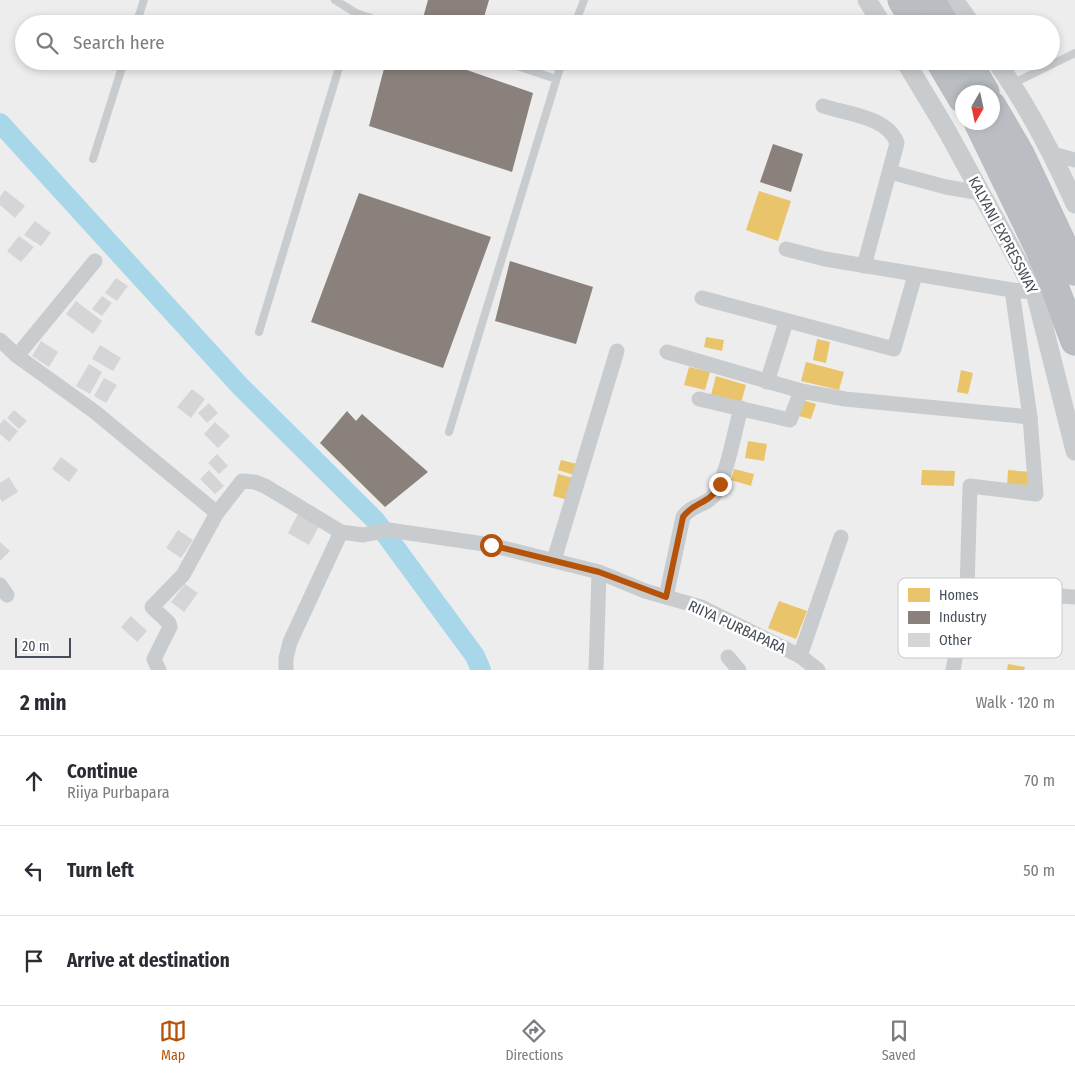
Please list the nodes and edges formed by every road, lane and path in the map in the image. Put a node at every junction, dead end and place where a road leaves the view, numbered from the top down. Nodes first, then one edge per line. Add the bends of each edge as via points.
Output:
1 (144, 0) edge
2 (335, 0) edge
3 (584, 0) edge
4 (867, 0) edge
5 (902, 0) edge
6 (931, 0) edge
7 (954, 0) edge
8 (356, 13) joint
9 (139, 15) edge
10 (362, 15) edge
11 (578, 15) edge
12 (876, 15) edge
13 (911, 15) edge
14 (940, 15) edge
15 (964, 15) edge
16 (1075, 53) edge
17 (1060, 60) edge
18 (121, 70) edge
19 (338, 70) edge
20 (529, 70) edge
21 (559, 70) edge
22 (911, 70) edge
23 (945, 70) edge
24 (972, 70) edge
25 (1002, 70) edge
26 (1040, 70) edge
27 (556, 79) junction
28 (1012, 84) junction
29 (981, 85) edge
30 (955, 86) edge
31 (823, 106) dead end
32 (1000, 120) edge
33 (982, 130) edge
34 (1053, 154) junction
35 (92, 159) dead end
36 (1075, 160) edge
37 (890, 172) junction
38 (981, 193) junction
39 (1075, 204) edge
40 (786, 249) dead end
41 (96, 260) dead end
42 (864, 266) junction
43 (1075, 271) edge
44 (915, 275) junction
45 (1012, 290) junction
46 (1035, 292) junction
47 (702, 298) dead end
48 (786, 322) junction
49 (260, 332) dead end
50 (0, 340) edge
51 (1075, 341) edge
52 (617, 351) dead end
53 (667, 352) dead end
54 (17, 356) junction
55 (767, 382) junction
56 (800, 391) junction
57 (699, 399) dead end
58 (741, 408) junction
59 (1030, 417) junction
60 (449, 432) dead end
61 (1075, 451) edge
62 (217, 513) junction
63 (341, 532) junction
64 (841, 537) dead end
65 (554, 560) junction
66 (599, 572) junction
67 (967, 578) edge
68 (1062, 596) edge
69 (666, 597) junction
70 (1075, 597) edge
71 (800, 656) junction
72 (728, 658) dead end
73 (159, 670) edge
74 (286, 670) edge
75 (596, 670) edge
76 (739, 670) edge
77 (818, 670) edge

1 - 9 lane
2 - 8 lane
3 - 11 lane
4 - 12 street
5 - 13 highway
6 - 14 highway
7 - 15 street
8 - 10 lane
16 - 17 lane
18 - 35 lane
19 - 49 lane
20 - 27 lane
21 - 27 lane
22 - 38 street, KALYANI EXPRESSWAY
23 - 30 highway
24 - 29 highway
25 - 28 street
26 - 28 lane
27 - 60 lane
28 - 34 street
31 - 37 street via 884,125 894,134 897,143
32 - 43 highway via 1020,154
33 - 51 highway, KALYANI EXPRESSWAY via 1041,252
34 - 36 street
34 - 39 street
37 - 38 street
37 - 42 street
38 - 46 street, KALYANI EXPRESSWAY
40 - 42 street
41 - 54 street
42 - 44 street
44 - 45 street
44 - 48 street via 894,349
45 - 46 street
45 - 59 street
46 - 61 street, KALYANI EXPRESSWAY
47 - 48 street
48 - 55 street
50 - 54 street
52 - 65 street
53 - 55 street
54 - 62 street via 95,412
55 - 56 street
56 - 58 street via 790,420
56 - 59 street via 845,399
57 - 58 street
58 - 69 street via 720,484 708,500 688,510 683,517
59 - 67 street via 1036,494 970,486
62 - 63 street via 242,481 248,480 265,486
62 - 73 street via 184,575 152,608 170,627 154,659
63 - 65 street, RIIYA PURBAPARA via 363,535 389,530 491,545
63 - 74 street via 290,642
64 - 71 street
65 - 66 street, RIIYA PURBAPARA
66 - 69 street, RIIYA PURBAPARA
66 - 75 street
68 - 70 street
69 - 71 street, RIIYA PURBAPARA via 701,607
71 - 77 street, RIIYA PURBAPARA
72 - 76 street

